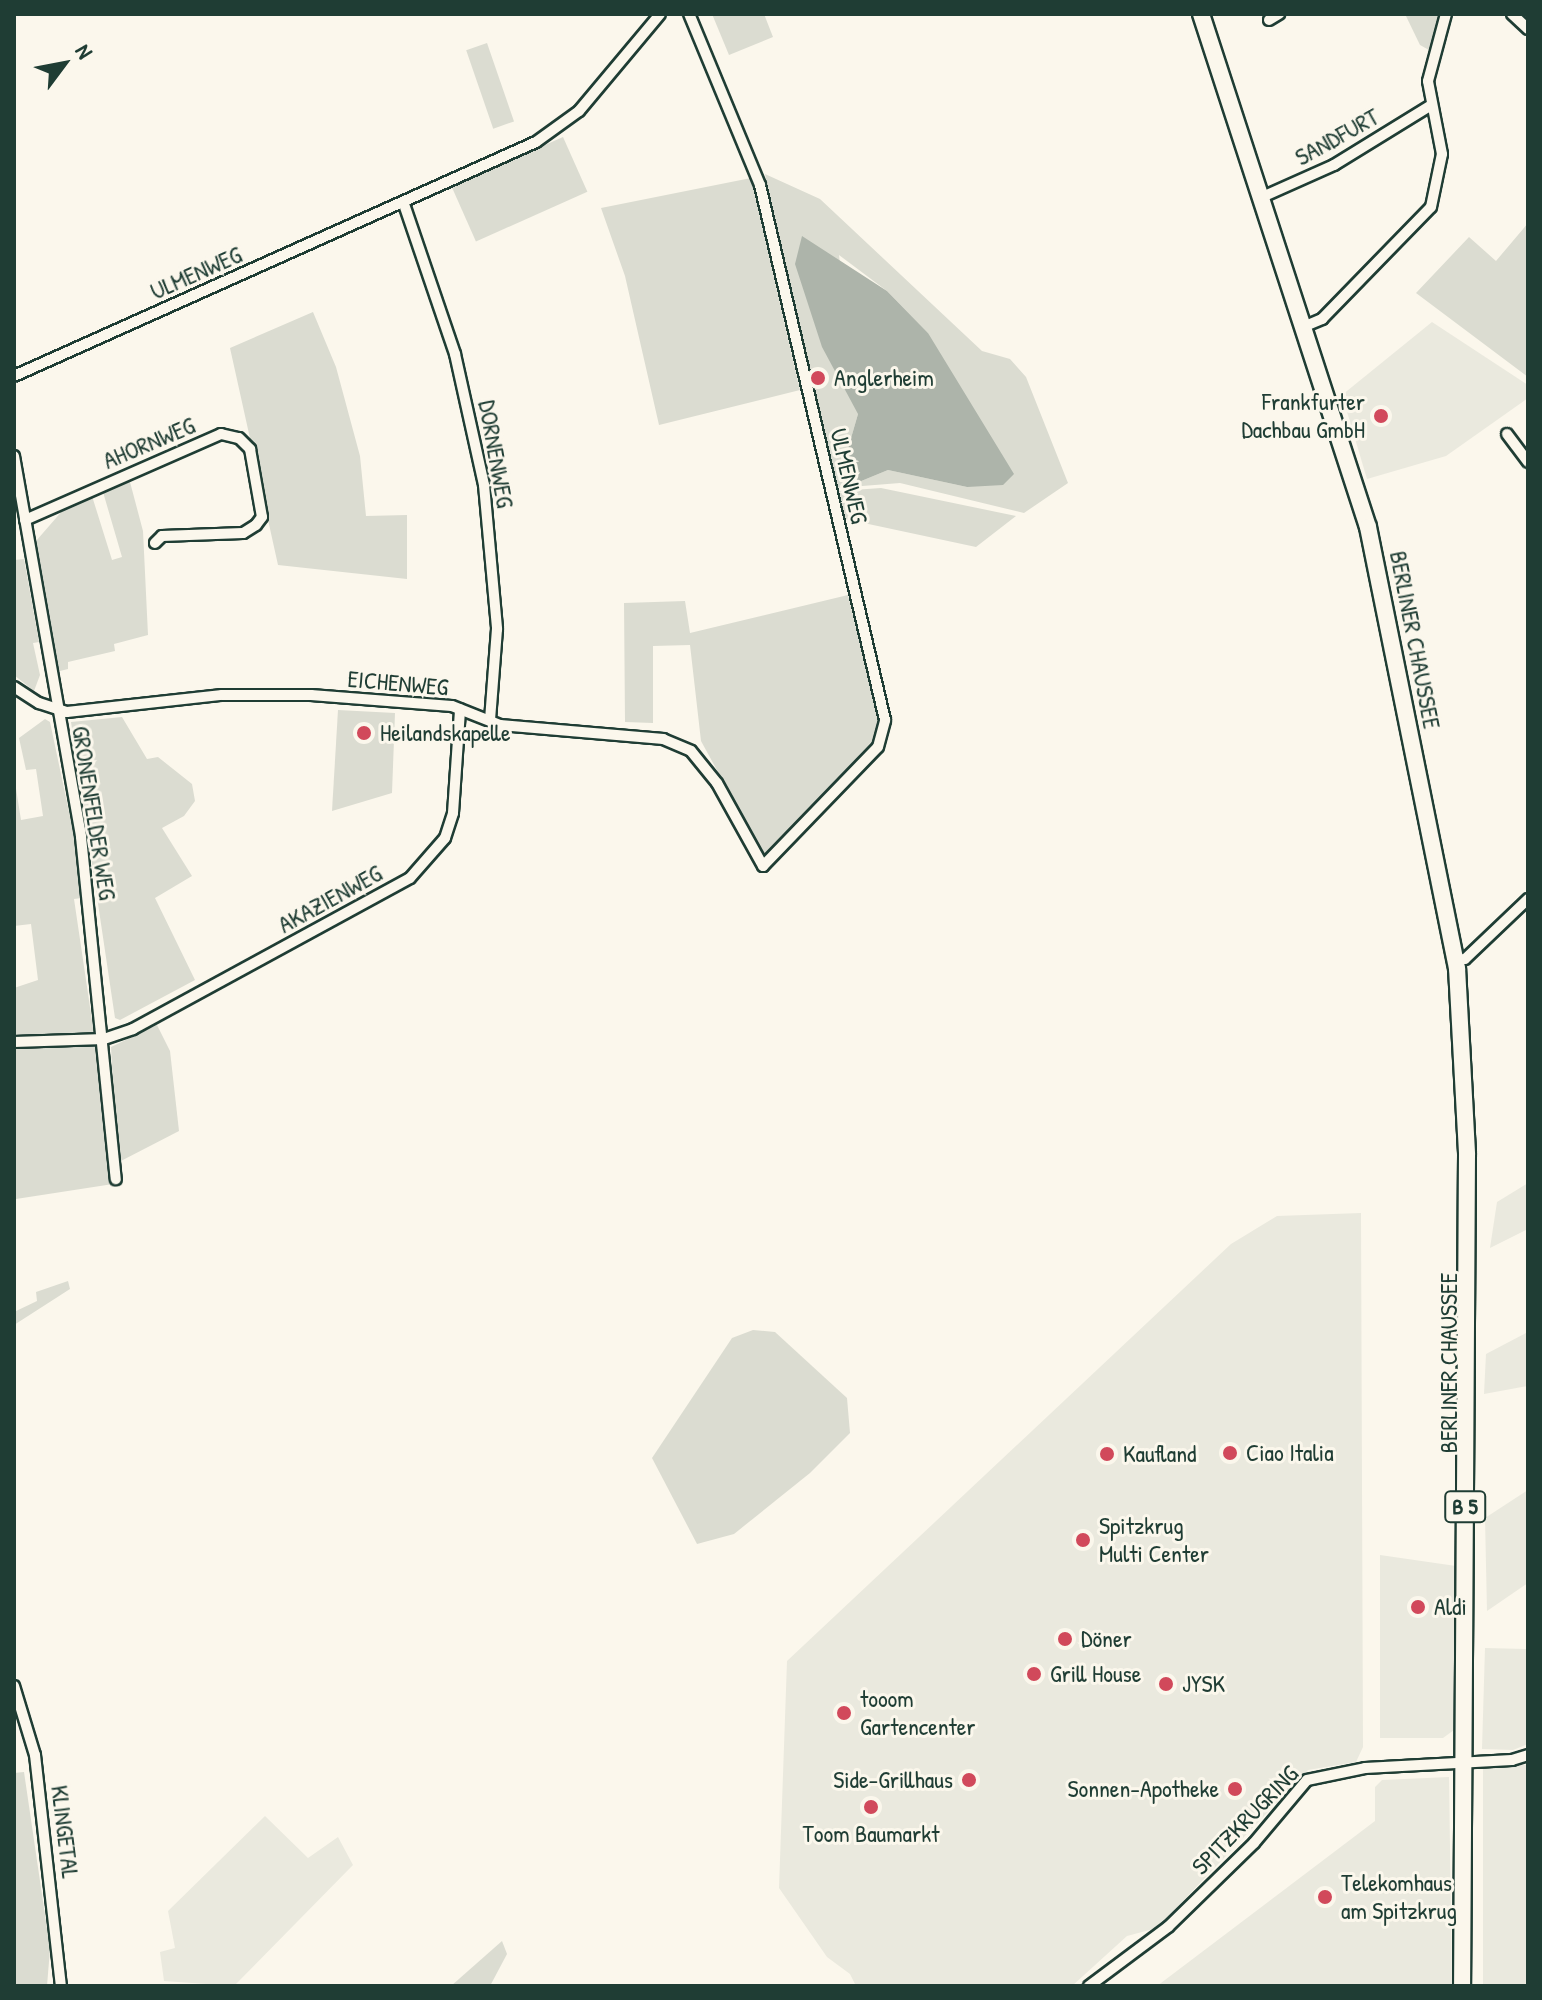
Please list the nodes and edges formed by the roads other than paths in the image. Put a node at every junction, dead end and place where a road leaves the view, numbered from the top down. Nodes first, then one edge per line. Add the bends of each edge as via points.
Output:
1 (660, 14) edge
2 (689, 14) edge
3 (1201, 14) edge
4 (1446, 14) edge
5 (1512, 14) edge
6 (1528, 29) edge
7 (1430, 106) junction
8 (1260, 198) junction
9 (404, 204) junction
10 (1303, 327) junction
11 (14, 376) edge
12 (1507, 434) dead end
13 (14, 456) edge
14 (1528, 462) edge
15 (17, 487) edge
16 (25, 520) junction
17 (155, 543) dead end
18 (14, 687) edge
19 (460, 709) junction
20 (57, 710) junction
21 (490, 721) junction
22 (763, 866) joint
23 (1528, 899) edge
24 (1459, 963) junction
25 (104, 1039) junction
26 (14, 1042) edge
27 (116, 1179) dead end
28 (14, 1686) edge
29 (1528, 1755) edge
30 (1467, 1760) junction
31 (61, 1986) edge
32 (1089, 1986) edge
33 (1462, 1986) edge
34 (1470, 1986) edge

1 - 9 street, ULMENWEG via 579,111 558,128
2 - 22 street, ULMENWEG via 760,185 885,720 878,747
3 - 8 main road, BERLINER CHAUSSEE / B 5
4 - 7 street via 1432,59
5 - 6 street
7 - 8 street, SANDFURT via 1334,165
7 - 10 street via 1442,154 1431,207 1322,319
8 - 10 main road, BERLINER CHAUSSEE / B 5
9 - 11 street, ULMENWEG
9 - 21 street, DORNENWEG via 455,354 484,485 497,629
10 - 24 main road, BERLINER CHAUSSEE / B 5 via 1371,539
12 - 14 street
13 - 15 street, GRONENFELDER WEG
15 - 16 street, GRONENFELDER WEG
16 - 17 street, AHORNWEG via 221,434 239,438 250,449 262,517 256,525 243,533 162,536
16 - 20 street, GRONENFELDER WEG
18 - 20 street
19 - 20 street, EICHENWEG via 298,695 222,695
19 - 21 street, EICHENWEG
19 - 25 street, AKAZIENWEG via 453,813 430,860 410,878 332,921 133,1029
20 - 25 street, GRONENFELDER WEG via 81,837
21 - 22 street, EICHENWEG via 631,733 691,751 717,783
23 - 24 street
24 - 30 main road, BERLINER CHAUSSEE / B 5 via 1467,1155
25 - 26 street
25 - 27 street, GRONENFELDER WEG
28 - 31 street, KLINGETAL via 35,1755
29 - 30 street, SPITZKRUGRING
30 - 32 street, SPITZKRUGRING via 1322,1773 1307,1780 1254,1843 1168,1927
30 - 33 main road, BERLINER CHAUSSEE / B 5
30 - 34 main road, BERLINER CHAUSSEE / B 5

